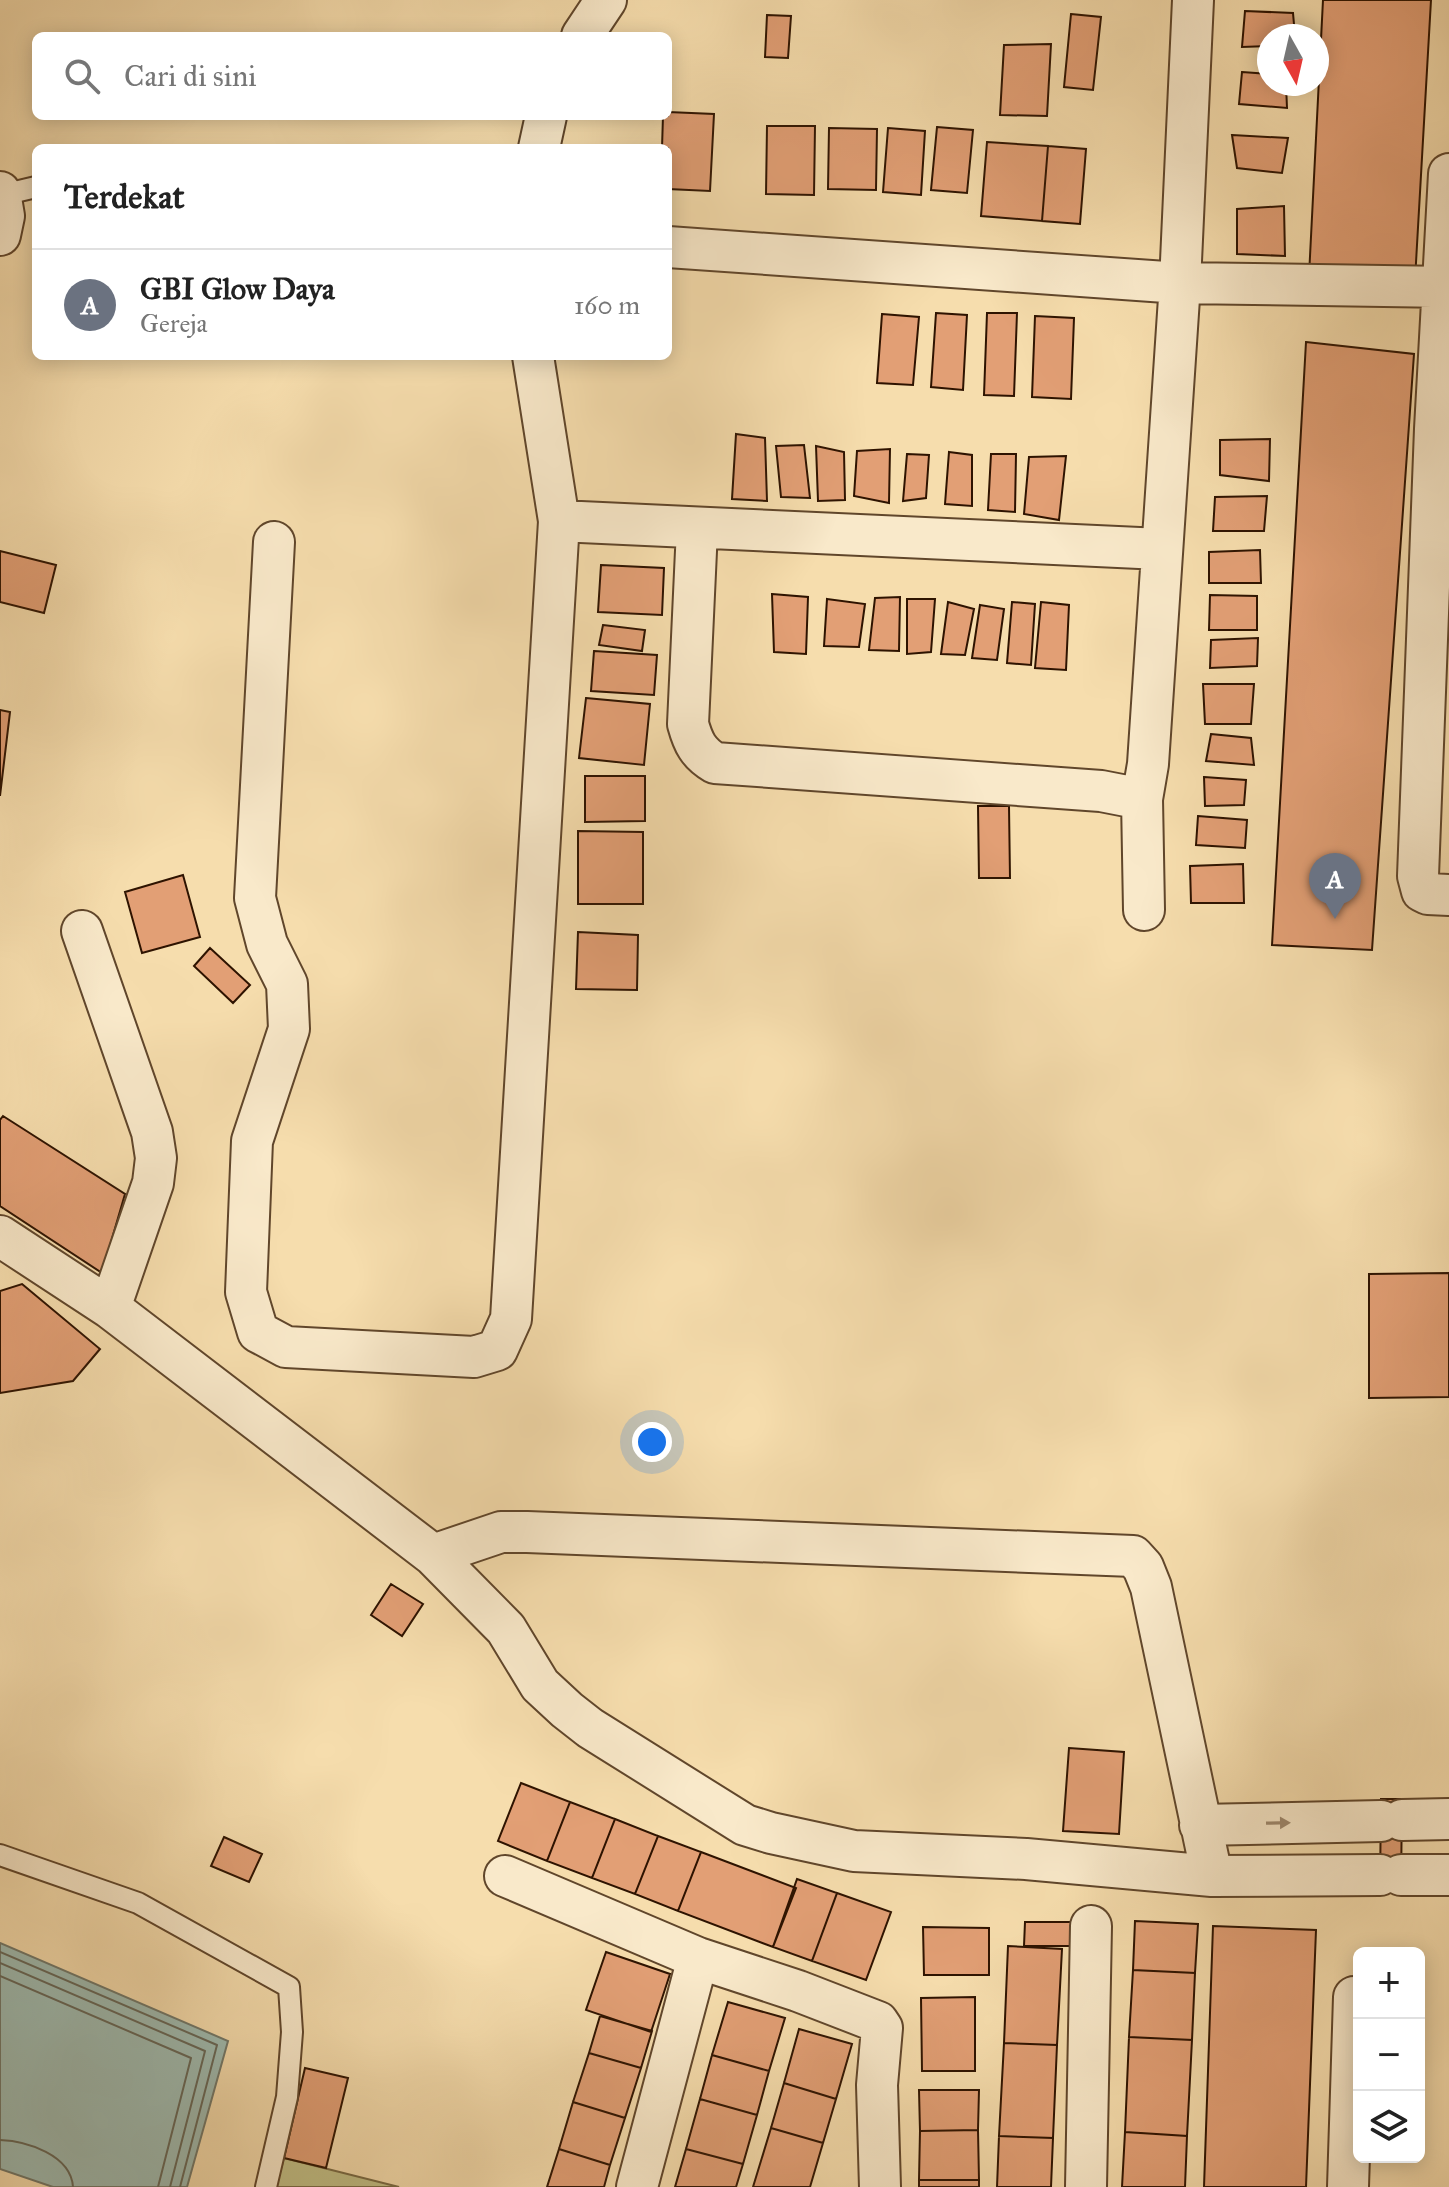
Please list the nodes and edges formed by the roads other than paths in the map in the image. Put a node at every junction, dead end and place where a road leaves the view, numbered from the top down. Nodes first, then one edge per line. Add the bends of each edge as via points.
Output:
1 (606, 0) edge
2 (1193, 0) edge
3 (585, 32) edge
4 (545, 120) edge
5 (540, 144) edge
6 (1449, 174) edge
7 (13, 191) edge
8 (0, 235) edge
9 (672, 247) edge
10 (1180, 283) junction
11 (1445, 287) edge
12 (534, 360) edge
13 (1442, 430) edge
14 (559, 521) junction
15 (697, 529) junction
16 (274, 542) dead end
17 (1161, 549) junction
18 (1437, 678) edge
19 (1142, 799) junction
20 (1449, 895) edge
21 (1144, 910) dead end
22 (82, 931) dead end
23 (10, 1253) edge
24 (110, 1308) junction
25 (433, 1555) junction
26 (1449, 1819) edge
27 (1200, 1825) junction
28 (0, 1855) edge
29 (1449, 1875) edge
30 (505, 1876) dead end
31 (1212, 1876) junction
32 (1091, 1926) dead end
33 (698, 1958) junction
34 (1353, 2019) edge
35 (877, 2085) junction
36 (266, 2187) edge
37 (637, 2187) edge
38 (850, 2187) edge
39 (880, 2187) edge
40 (1086, 2187) edge
41 (1348, 2187) edge

1 - 3 street
2 - 10 street
4 - 5 street
6 - 11 street
7 - 8 street
9 - 10 street
10 - 11 street
10 - 17 street
11 - 13 street
12 - 14 street
13 - 18 street
14 - 15 street
14 - 16 street via 511,1319 497,1350 474,1357 286,1347 258,1332 246,1292 252,1141 289,1029 287,984 267,944 255,898
15 - 17 street
15 - 19 street via 688,724 703,756 715,763 1101,791
17 - 19 street
18 - 20 street via 1418,876 1422,891
19 - 21 street
22 - 24 street via 152,1132 156,1158 153,1183
23 - 24 street
24 - 25 street
25 - 27 street via 501,1532 527,1532 1133,1556 1151,1587
25 - 31 street via 506,1629 540,1685 567,1710 745,1825 854,1851 1026,1859
27 -> 26 street
27 - 31 street
28 - 36 lane via 138,1903 289,1987 287,2097
29 - 31 street
30 - 33 street
32 - 40 street
33 - 35 street via 873,2019 882,2028
33 - 37 street
34 - 41 street
35 - 38 street
35 - 39 street

